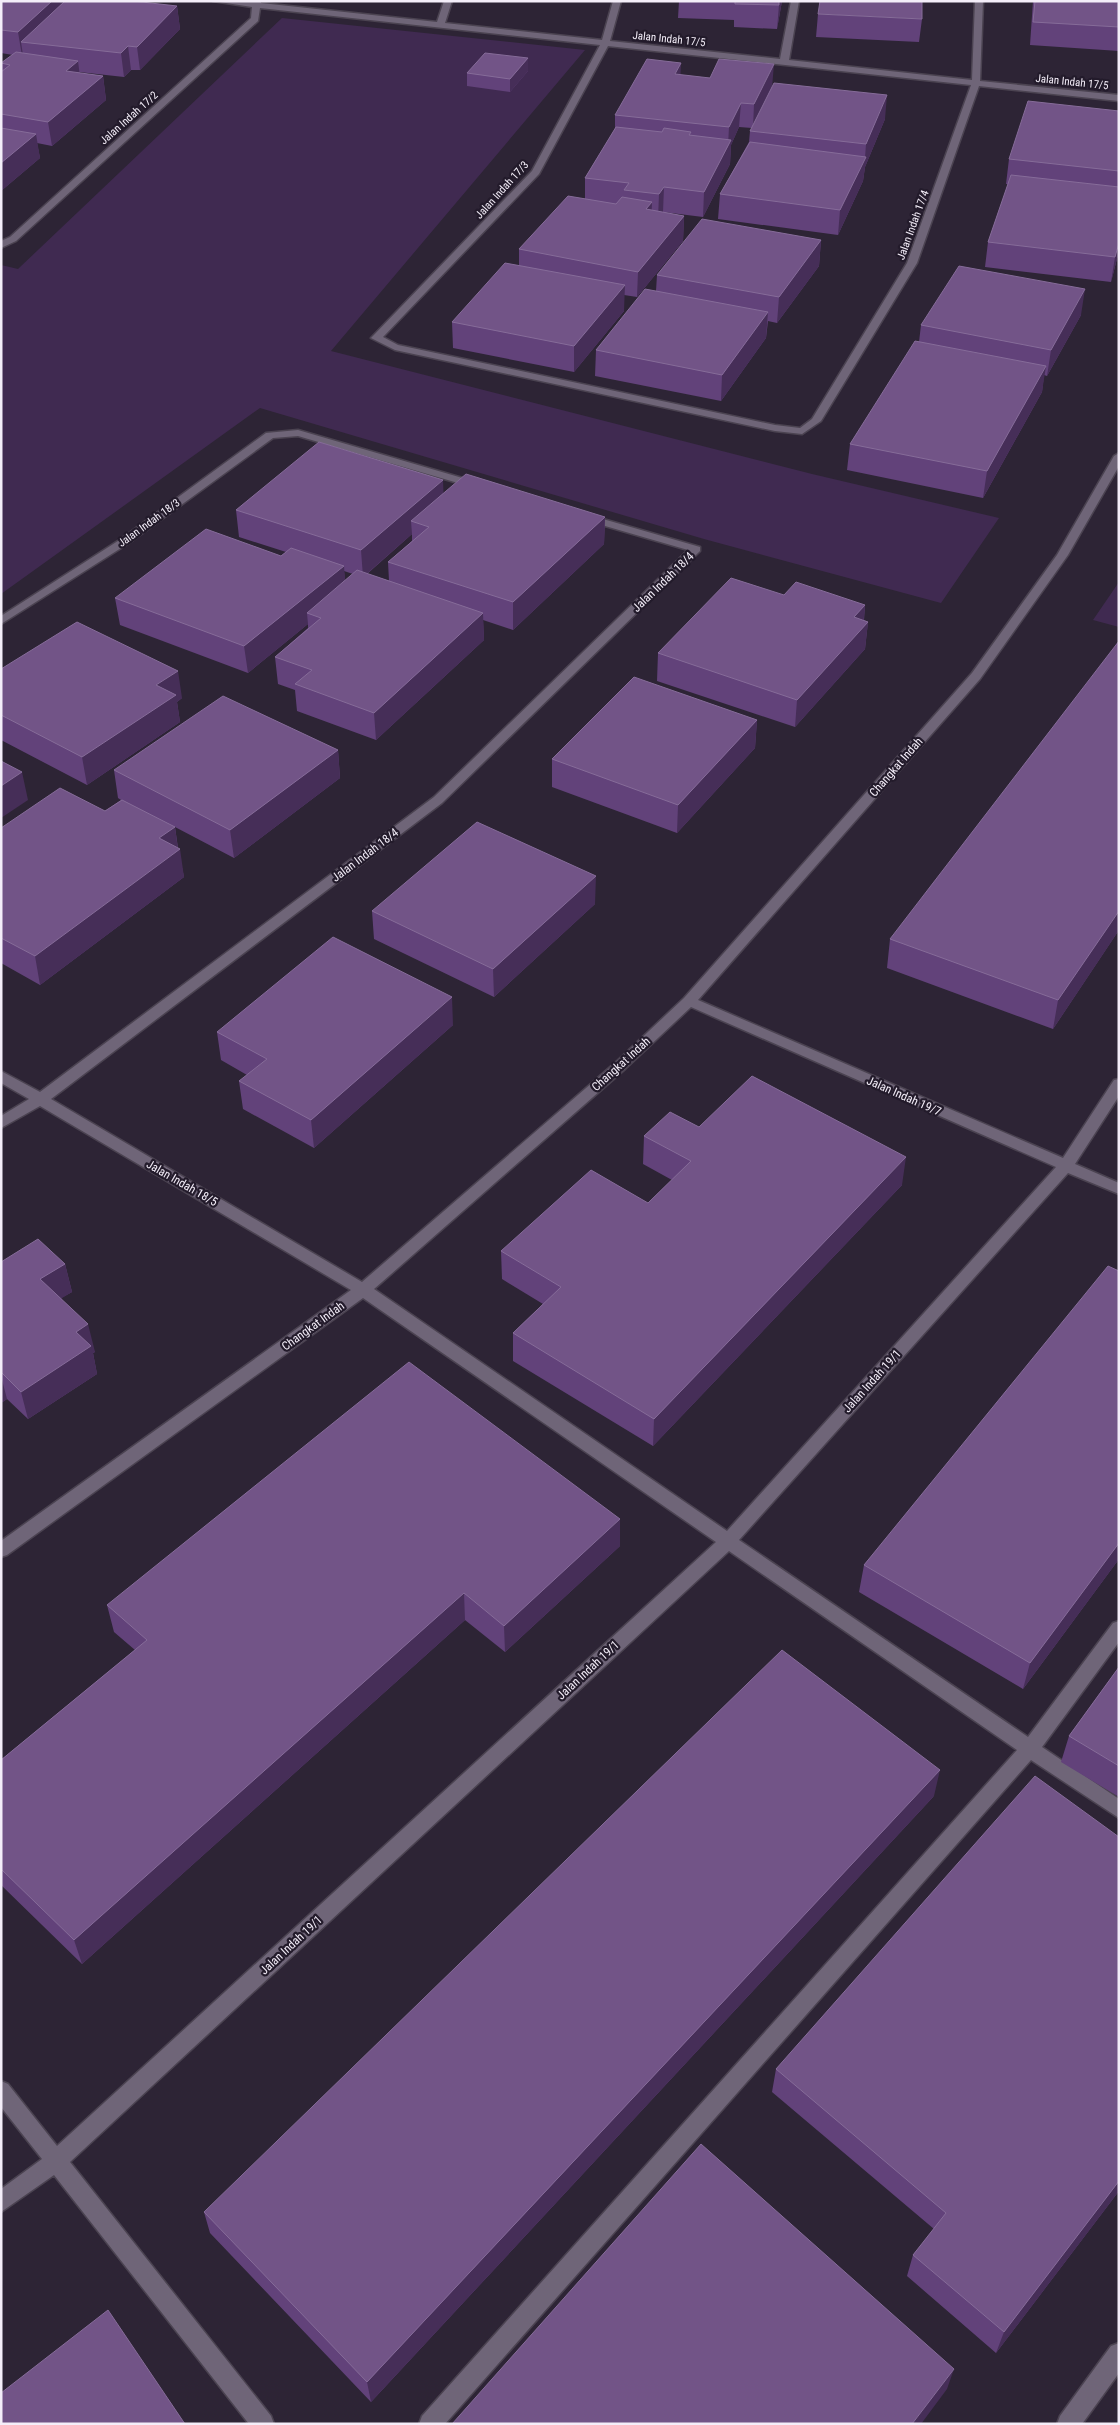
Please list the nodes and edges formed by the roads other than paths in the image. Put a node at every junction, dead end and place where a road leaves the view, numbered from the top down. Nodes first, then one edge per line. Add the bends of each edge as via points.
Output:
1 (217, 1) edge
2 (448, 1) edge
3 (617, 1) edge
4 (795, 1) edge
5 (979, 1) edge
6 (256, 3) edge
7 (440, 25) junction
8 (605, 43) junction
9 (784, 62) junction
10 (976, 83) junction
11 (1119, 98) edge
12 (3, 245) edge
13 (802, 430) joint
14 (1119, 456) edge
15 (488, 488) edge
16 (573, 513) edge
17 (1, 621) edge
18 (689, 1001) junction
19 (1, 1076) edge
20 (1119, 1084) edge
21 (41, 1100) junction
22 (1, 1123) edge
23 (1065, 1166) junction
24 (1119, 1189) edge
25 (363, 1290) junction
26 (728, 1541) junction
27 (1, 1550) edge
28 (1119, 1628) edge
29 (1030, 1748) junction
30 (1119, 1810) edge
31 (1, 2091) edge
32 (56, 2161) junction
33 (1, 2202) edge
34 (1119, 2354) edge
35 (263, 2424) edge
36 (430, 2424) edge
37 (1068, 2424) edge

1 - 6 street, Jalan Indah 17/5
2 - 7 street
3 - 8 street, Jalan Indah 17/3
4 - 9 street
5 - 10 street, Jalan Indah 17/4
6 - 7 street, Jalan Indah 17/5
6 - 12 street, Jalan Indah 17/2 via 255,19
7 - 8 street, Jalan Indah 17/5
8 - 9 street, Jalan Indah 17/5
8 - 13 street, Jalan Indah 17/3 via 536,172 376,338 404,349 774,428
9 - 10 street, Jalan Indah 17/5
10 - 11 street, Jalan Indah 17/5
10 - 13 street, Jalan Indah 17/4 via 912,263 816,421
14 - 18 street, Changkat Indah via 1062,555 976,676
15 - 17 street, Jalan Indah 18/3 via 298,433 270,435 125,541
16 - 21 street, Jalan Indah 18/4 via 696,549 438,800
18 - 23 street, Jalan Indah 19/7
18 - 25 street, Changkat Indah via 620,1066
19 - 21 street, Jalan Indah 18/5
20 - 23 street, Jalan Indah 19/1
21 - 22 street, Jalan Indah 18/4
21 - 25 street, Jalan Indah 18/5
23 - 24 street, Jalan Indah 19/7
23 - 26 street, Jalan Indah 19/1
25 - 26 street, Jalan Indah 18/5
25 - 27 street, Changkat Indah
26 - 29 street, Jalan Indah 18/5
26 - 32 street, Jalan Indah 19/1
28 - 29 street
29 - 30 street, Jalan Indah 18/5
29 - 36 street
31 - 32 street
32 - 33 street, Jalan Indah 19/1
32 - 35 street
34 - 37 street

